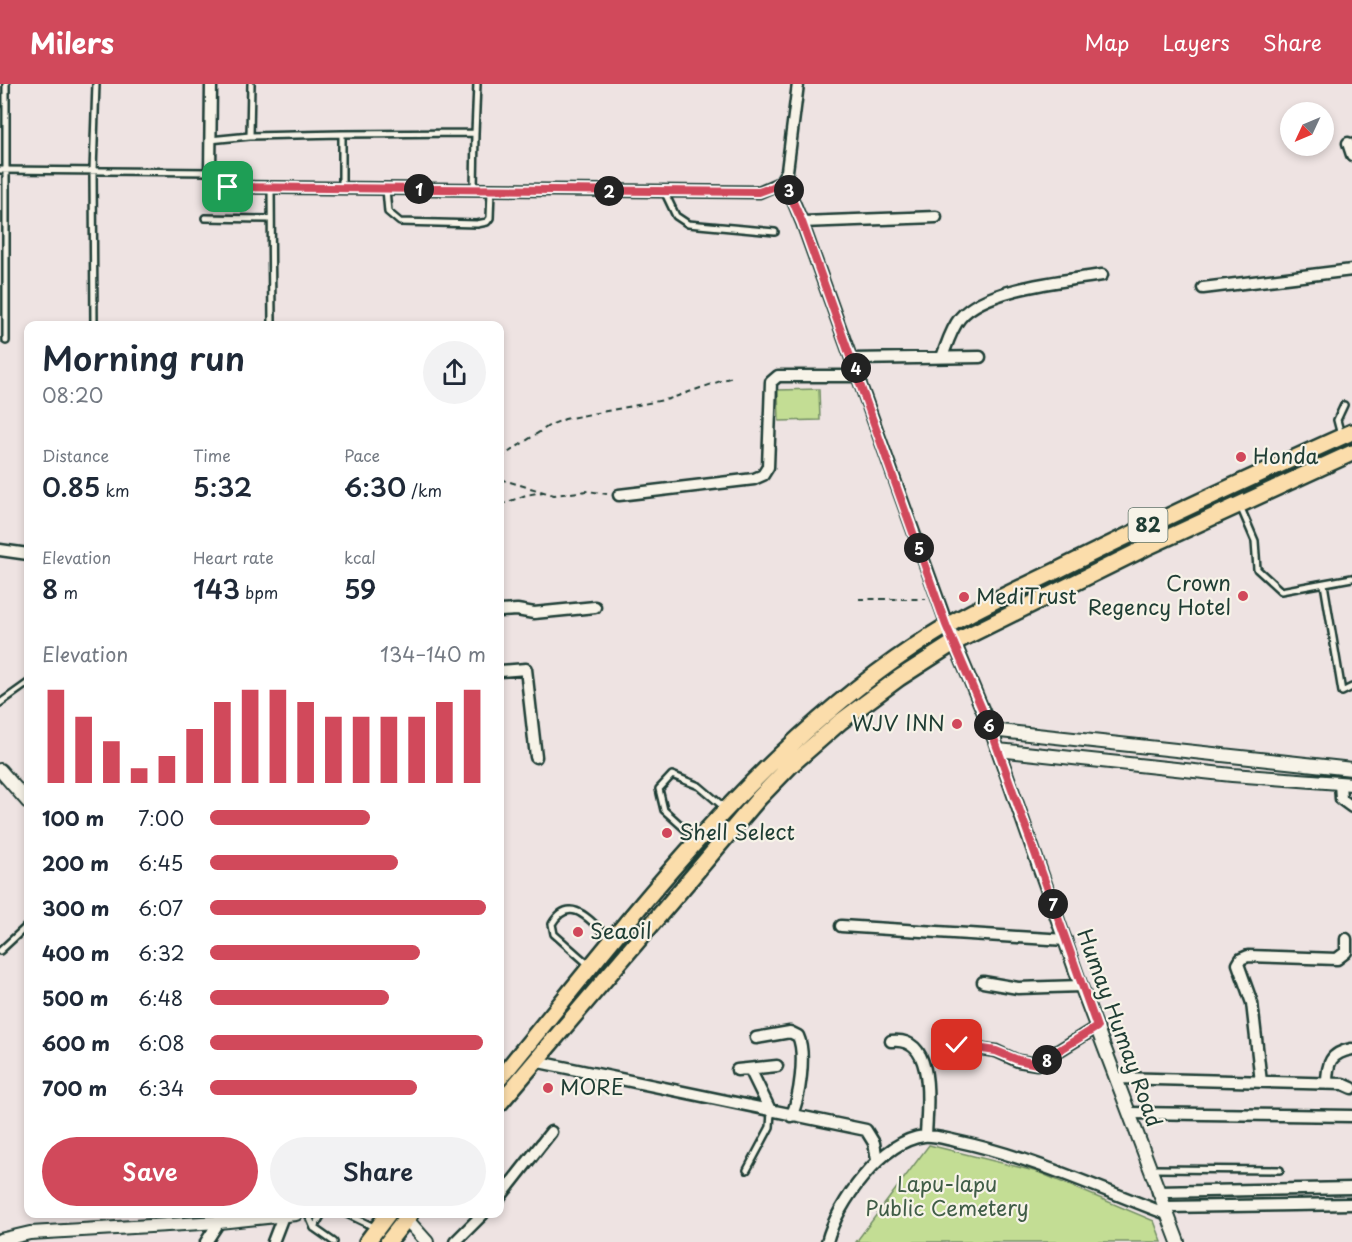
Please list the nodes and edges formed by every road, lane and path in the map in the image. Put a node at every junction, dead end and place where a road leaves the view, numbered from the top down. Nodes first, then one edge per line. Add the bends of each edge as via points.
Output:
1 (6, 84) edge
2 (96, 84) edge
3 (211, 84) edge
4 (251, 84) edge
5 (477, 84) edge
6 (798, 84) edge
7 (475, 132) junction
8 (342, 134) junction
9 (250, 136) junction
10 (210, 140) junction
11 (1348, 143) dead end
12 (1352, 155) edge
13 (2, 170) edge
14 (93, 171) junction
15 (210, 172) junction
16 (783, 179) junction
17 (271, 187) junction
18 (342, 188) junction
19 (387, 189) junction
20 (474, 189) junction
21 (491, 190) junction
22 (664, 191) junction
23 (936, 217) dead end
24 (205, 218) dead end
25 (272, 219) junction
26 (802, 222) junction
27 (775, 232) dead end
28 (1352, 270) edge
29 (1102, 275) dead end
30 (1203, 288) dead end
31 (94, 321) edge
32 (272, 321) edge
33 (6, 341) dead end
34 (942, 357) junction
35 (980, 357) dead end
36 (852, 359) junction
37 (735, 376) dead end
38 (858, 376) junction
39 (1344, 405) dead end
40 (1347, 434) edge
41 (1352, 453) edge
42 (504, 455) edge
43 (504, 480) edge
44 (546, 492) junction
45 (619, 495) joint
46 (504, 504) edge
47 (1240, 504) junction
48 (0, 550) edge
49 (24, 553) edge
50 (1352, 578) edge
51 (1324, 584) junction
52 (859, 599) dead end
53 (938, 599) junction
54 (595, 607) dead end
55 (504, 611) edge
56 (946, 625) junction
57 (955, 642) junction
58 (504, 671) edge
59 (24, 686) edge
60 (1352, 687) edge
61 (0, 703) edge
62 (991, 730) junction
63 (1177, 749) junction
64 (998, 750) junction
65 (536, 756) dead end
66 (1175, 769) junction
67 (1352, 769) edge
68 (0, 770) edge
69 (1346, 783) edge
70 (24, 797) edge
71 (1352, 807) edge
72 (727, 810) junction
73 (697, 840) junction
74 (841, 926) dead end
75 (24, 928) edge
76 (1346, 939) dead end
77 (1066, 940) junction
78 (613, 941) junction
79 (0, 951) edge
80 (591, 967) junction
81 (983, 982) dead end
82 (1081, 986) junction
83 (1097, 1027) junction
84 (756, 1038) dead end
85 (891, 1041) dead end
86 (957, 1045) dead end
87 (1352, 1048) edge
88 (534, 1061) junction
89 (777, 1066) dead end
90 (750, 1069) junction
91 (737, 1070) dead end
92 (504, 1073) edge
93 (1117, 1078) junction
94 (1261, 1082) junction
95 (1327, 1084) junction
96 (1352, 1088) edge
97 (504, 1098) edge
98 (771, 1112) junction
99 (1130, 1113) junction
100 (791, 1116) junction
101 (1352, 1116) edge
102 (551, 1132) dead end
103 (926, 1135) junction
104 (877, 1160) junction
105 (1150, 1169) junction
106 (747, 1170) dead end
107 (1280, 1170) dead end
108 (1352, 1188) edge
109 (504, 1192) edge
110 (1158, 1192) junction
111 (1352, 1204) edge
112 (1166, 1211) junction
113 (262, 1218) edge
114 (282, 1218) edge
115 (310, 1218) edge
116 (320, 1218) edge
117 (356, 1218) edge
118 (385, 1218) edge
119 (404, 1218) edge
120 (408, 1218) edge
121 (479, 1218) edge
122 (219, 1222) junction
123 (314, 1228) junction
124 (377, 1228) junction
125 (3, 1240) edge
126 (206, 1242) edge
127 (273, 1242) edge
128 (334, 1242) edge
129 (367, 1242) edge
130 (388, 1242) edge
131 (427, 1242) edge
132 (455, 1242) edge
133 (827, 1242) edge
134 (1178, 1242) edge

1 - 13 lane
2 - 14 lane
3 - 10 street
4 - 9 lane
5 - 7 lane
6 - 16 street
7 - 8 lane
7 - 20 lane
8 - 9 lane
8 - 18 lane
9 - 10 lane
10 - 15 street
11 - 12 street
13 - 14 lane
13 - 33 lane
14 - 15 lane
14 - 31 lane
15 - 17 street via 220,185
16 - 22 street via 759,192
16 - 26 street
17 - 18 street
17 - 25 lane
18 - 19 street
19 - 20 street
19 - 21 lane via 388,212 400,222 477,224 490,218
20 - 21 street
21 - 22 street
22 - 27 lane via 676,216 688,224
23 - 26 street
24 - 25 lane
25 - 32 lane
26 - 36 street
28 - 30 street
29 - 34 street via 1010,293 976,305 952,329
34 - 35 street
34 - 36 street
36 - 38 street
37 - 42 path via 669,399 565,419
38 - 45 street via 778,376 771,382 768,467 763,475
38 - 53 street
39 - 40 lane via 1337,420
40 - 56 main road, 82 via 1170,514
41 - 47 main road, 82
43 - 44 path
44 - 45 path
44 - 46 path
47 - 51 lane via 1255,541 1257,569 1281,591
47 - 57 main road, 82
48 - 49 street
50 - 51 lane
51 - 60 lane via 1342,692
52 - 53 path
53 - 56 street
54 - 55 street via 534,613
56 - 57 street, Humay Humay Road
56 - 72 main road, 82 via 830,711 781,753
57 - 62 street, Humay Humay Road
57 - 88 main road, 82 via 868,701 791,765
58 - 65 street via 526,669
59 - 61 lane
62 - 63 street
62 - 64 street, Humay Humay Road
63 - 66 street
63 - 67 street
64 - 66 street
64 - 77 street, Humay Humay Road
66 - 69 street
68 - 70 street
69 - 71 street via 1341,799
72 - 73 main road, 82
72 - 73 lane via 699,786 672,775 666,780 659,789 664,810
73 - 78 main road, 82
74 - 77 street
75 - 79 lane
76 - 94 street via 1346,952 1337,959 1248,957 1238,964 1251,1003
77 - 82 street, Humay Humay Road
78 - 80 main road, 82
78 - 80 lane via 569,909 555,919 554,934
80 - 92 main road, 82
81 - 82 street via 1018,988
82 - 83 street, Humay Humay Road
83 - 86 street via 1037,1064 996,1051
83 - 93 street, Humay Humay Road
84 - 100 street via 790,1032 798,1035 799,1096
85 - 103 street via 904,1041 913,1047 926,1068
87 - 95 street via 1329,1060
88 - 97 main road, 82
88 - 98 street
89 - 90 street
90 - 91 street
90 - 98 street
93 - 94 street
93 - 99 street, Humay Humay Road
94 - 95 street
95 - 96 street
98 - 100 street
98 - 106 lane via 770,1127
99 - 101 street
99 - 105 street, Humay Humay Road
100 - 104 street via 866,1130 874,1143
102 - 109 street
103 - 104 street via 893,1146
103 - 112 street via 974,1145
104 - 133 street via 850,1196
105 - 107 lane
105 - 110 street, Humay Humay Road
108 - 110 street
110 - 112 street, Humay Humay Road
111 - 112 street
112 - 134 street, Humay Humay Road
113 - 122 street
114 - 127 street
115 - 123 lane
116 - 123 lane
117 - 124 lane
118 - 124 main road
119 - 130 main road
120 - 131 street
121 - 132 street
122 - 125 street via 30,1233
122 - 126 street
123 - 128 lane
124 - 129 main road

